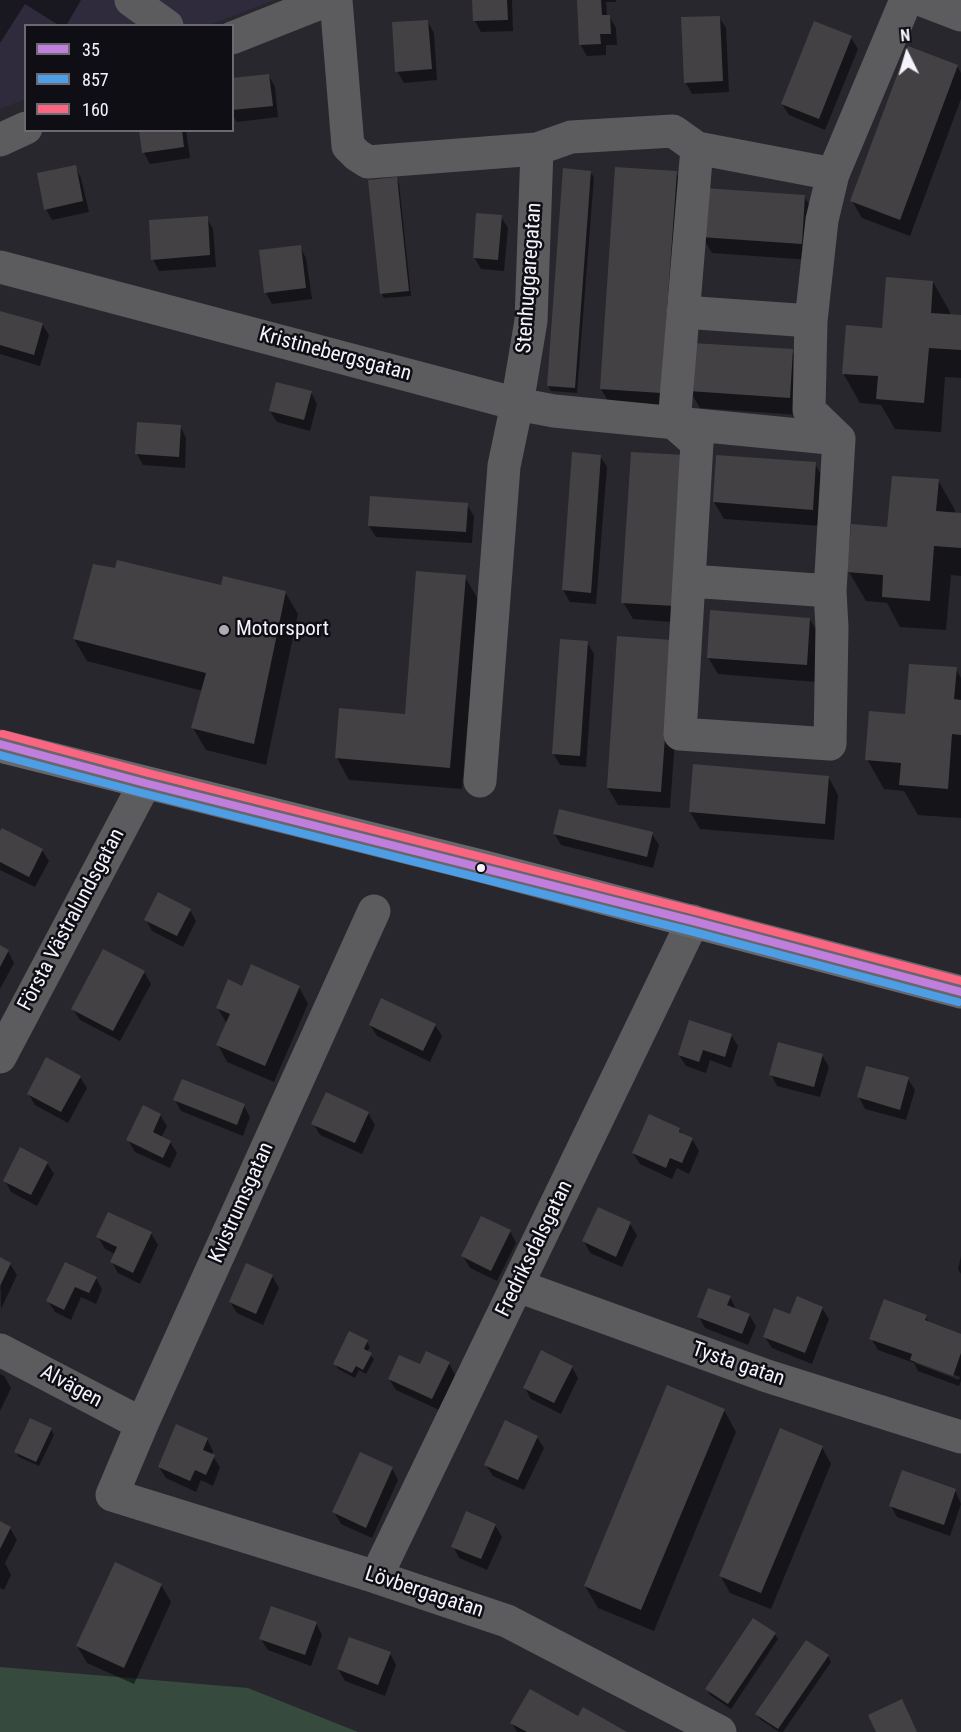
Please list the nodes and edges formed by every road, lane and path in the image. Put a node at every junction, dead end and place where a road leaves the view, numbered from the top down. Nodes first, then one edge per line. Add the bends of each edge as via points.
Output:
1 (131, 0) edge
2 (328, 0) edge
3 (336, 0) edge
4 (906, 0) edge
5 (922, 0) edge
6 (961, 15) edge
7 (164, 24) edge
8 (234, 37) edge
9 (24, 130) edge
10 (0, 140) edge
11 (697, 148) junction
12 (537, 149) junction
13 (833, 174) junction
14 (0, 267) edge
15 (683, 312) junction
16 (811, 321) junction
17 (517, 404) junction
18 (674, 423) junction
19 (839, 439) junction
20 (691, 581) junction
21 (830, 591) junction
22 (4, 747) edge
23 (480, 781) dead end
24 (145, 783) junction
25 (374, 911) dead end
26 (693, 921) junction
27 (961, 992) edge
28 (0, 1057) edge
29 (518, 1286) junction
30 (0, 1350) edge
31 (142, 1424) junction
32 (961, 1437) edge
33 (112, 1495) joint
34 (376, 1577) junction
35 (720, 1732) edge

1 - 7 street
2 - 8 street
3 - 12 street via 348,147 357,155 368,162
4 - 13 street
5 - 6 street
9 - 10 street
11 - 12 street via 673,131 571,137
11 - 13 street
11 - 15 street
12 - 17 street, Stenhuggaregatan via 531,321
13 - 16 street via 822,220
14 - 17 street, Kristinebergsgatan
15 - 16 street
15 - 18 street
16 - 19 street via 809,410
17 - 18 street, Kristinebergsgatan
17 - 23 street, Stenhuggaregatan via 504,466
18 - 19 street, Kristinebergsgatan
18 - 20 street via 698,443
19 - 21 street
20 - 21 street
20 - 21 street via 680,734 830,744
22 - 24 main road
24 - 26 main road
24 - 28 street, Första Västralundsgatan
25 - 31 street, Kvistrumsgatan
26 - 27 main road
26 - 29 street, Fredriksdalsgatan
29 - 32 street, Tysta gatan via 767,1376
29 - 34 street, Fredriksdalsgatan
30 - 31 street, Alvägen
31 - 33 street, Kvistrumsgatan
33 - 34 street, Lövbergagatan
34 - 35 street, Lövbergagatan via 507,1621

